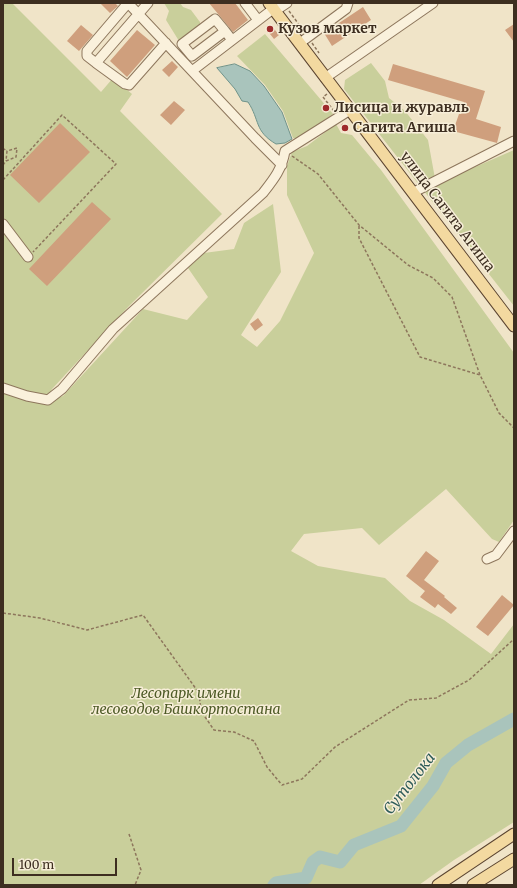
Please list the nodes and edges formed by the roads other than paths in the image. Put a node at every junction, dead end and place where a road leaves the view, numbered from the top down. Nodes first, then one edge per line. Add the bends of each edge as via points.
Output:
1 (128, 3) edge
2 (148, 3) edge
3 (245, 3) edge
4 (287, 3) edge
5 (348, 3) edge
6 (433, 3) edge
7 (272, 8) edge
8 (138, 14) junction
9 (258, 20) junction
10 (225, 31) junction
11 (232, 40) junction
12 (166, 43) junction
13 (300, 43) junction
14 (96, 63) junction
15 (192, 71) junction
16 (325, 78) junction
17 (350, 110) junction
18 (514, 141) edge
19 (282, 165) junction
20 (418, 190) dead end
21 (3, 224) edge
22 (28, 257) road end
23 (514, 326) edge
24 (3, 388) edge
25 (514, 531) edge
26 (487, 559) dead end
27 (514, 834) edge
28 (514, 859) edge
29 (438, 885) edge
30 (472, 885) edge

1 - 8 street
1 - 14 street via 87,51 87,56
2 - 8 street
3 - 9 street
4 - 7 street
5 - 13 street via 346,9
6 - 16 street
7 - 9 street
7 - 13 main road, улица Сагита Агиша
8 - 12 street
8 - 14 street
9 - 11 street via 243,29
10 - 10 street via 192,56 182,44 215,19
10 - 11 street
11 - 15 street
12 - 14 street via 129,85
12 - 15 street
13 - 16 main road, улица Сагита Агиша
15 - 19 street
16 - 17 main road, улица Сагита Агиша
17 - 19 street via 285,151
17 - 23 main road, улица Сагита Агиша
18 - 20 street
19 - 24 street via 263,193 113,329 62,389 48,400
21 - 22 street
25 - 26 street via 496,556
27 - 29 main road
28 - 30 main road

